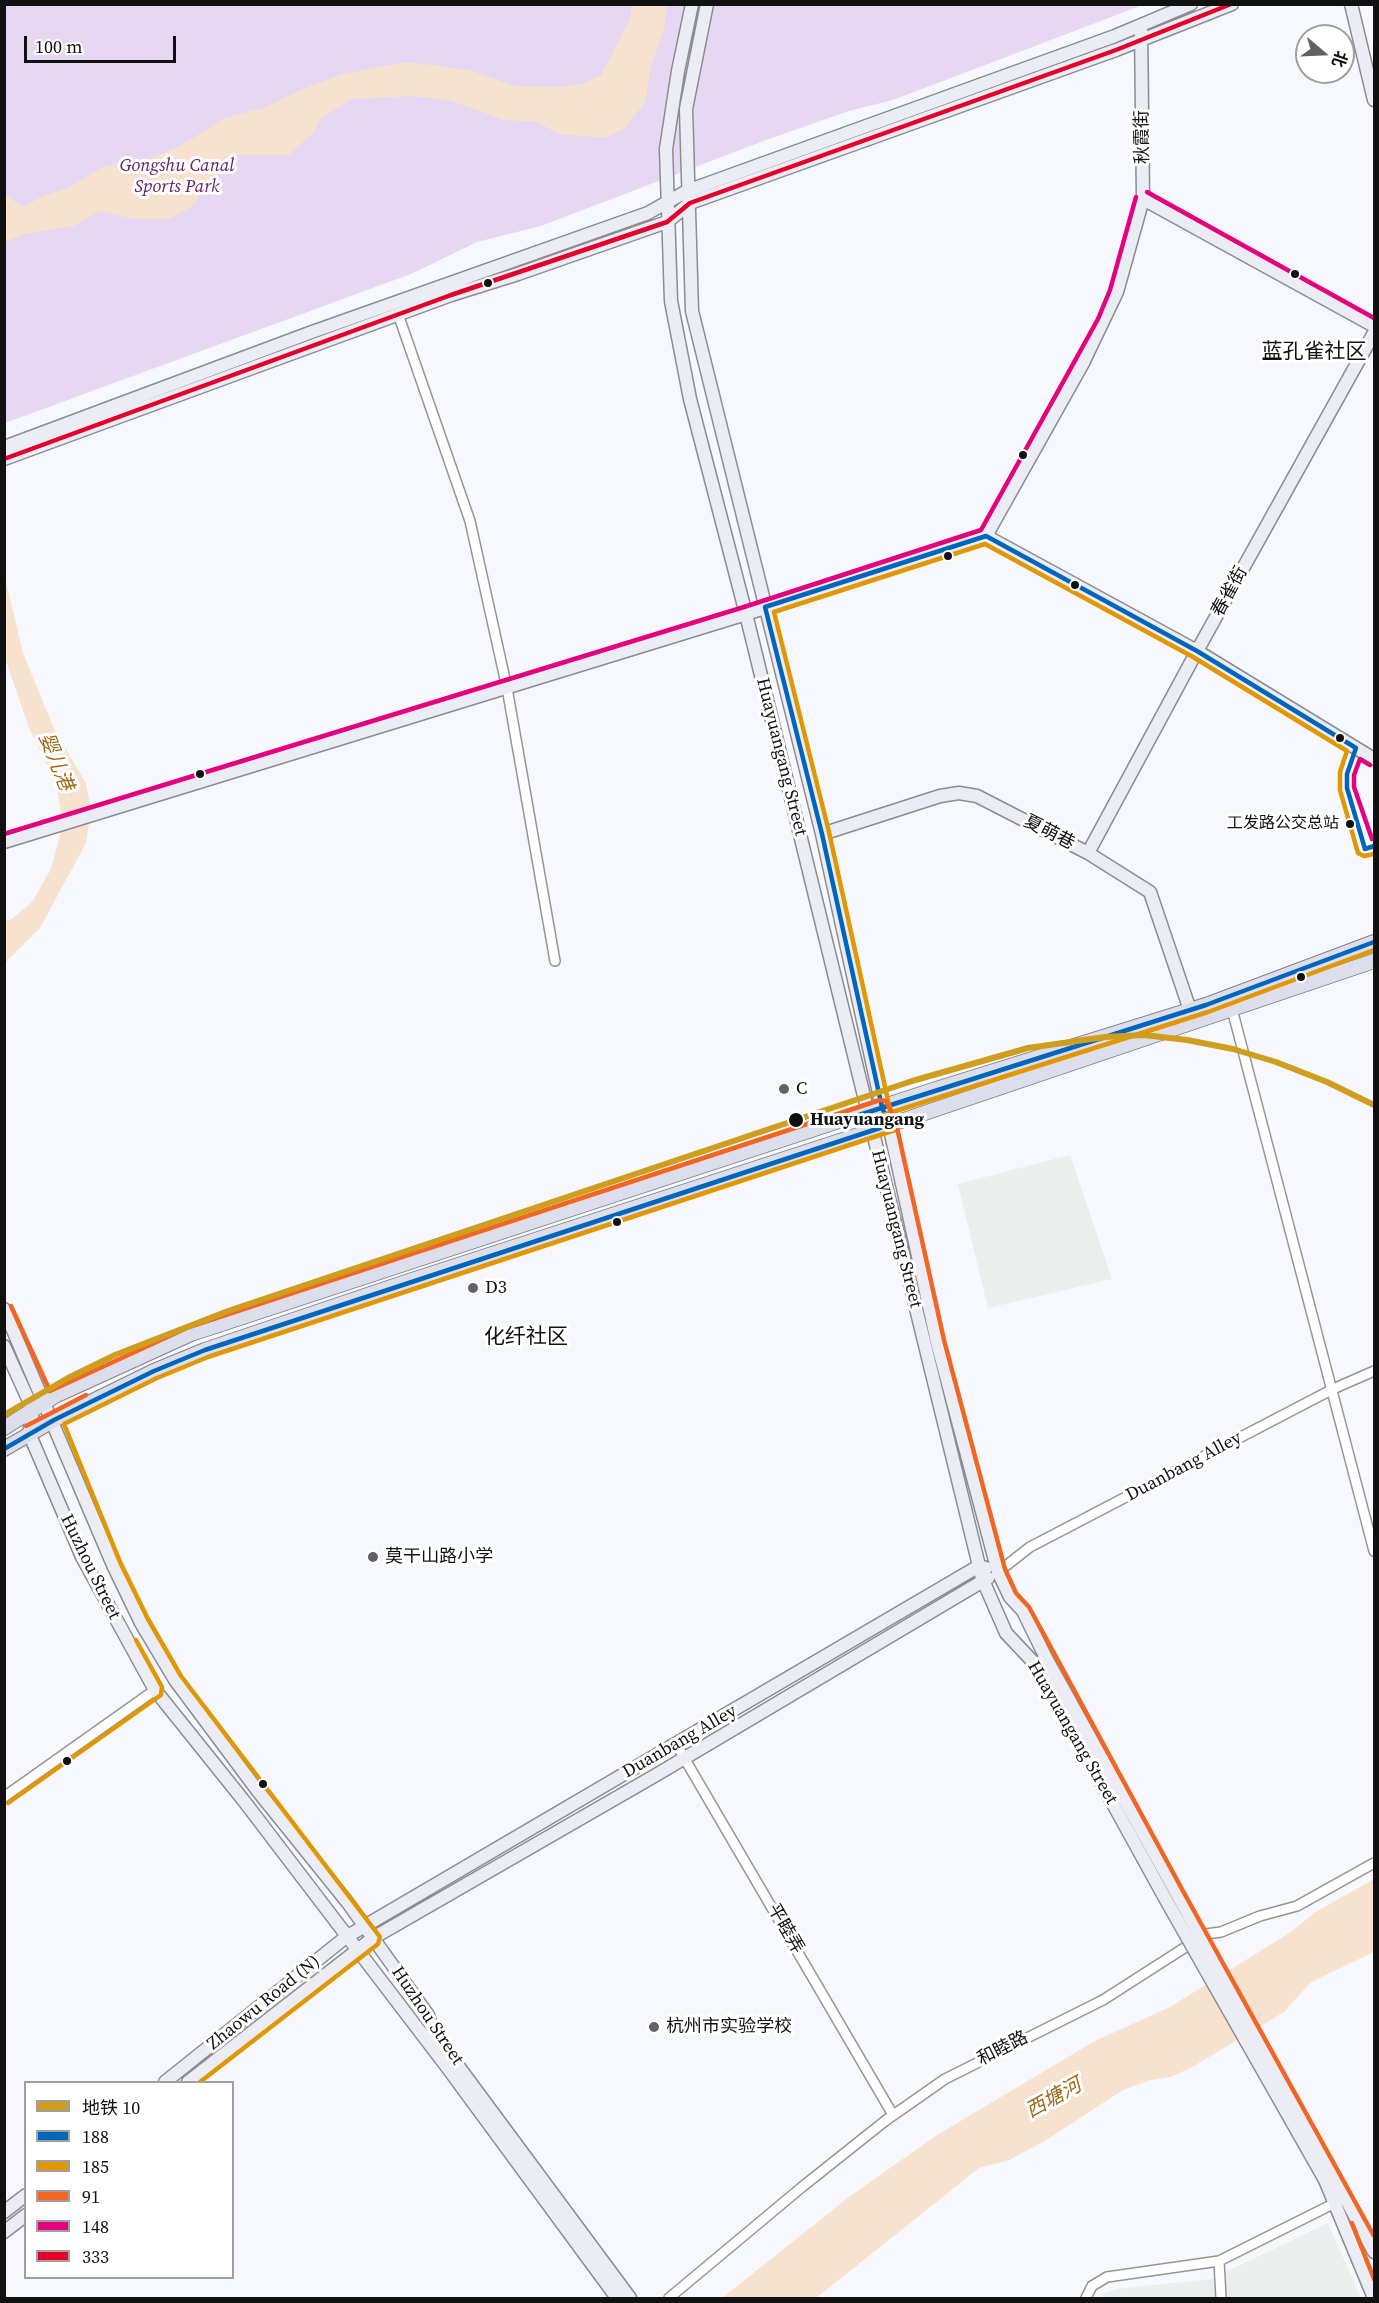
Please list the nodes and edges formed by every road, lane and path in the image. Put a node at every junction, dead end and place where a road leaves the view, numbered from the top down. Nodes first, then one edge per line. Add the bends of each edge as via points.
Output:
1 (692, 4) edge
2 (707, 4) edge
3 (1191, 4) edge
4 (1232, 4) edge
5 (1351, 4) edge
6 (1141, 25) junction
7 (1141, 39) junction
8 (1374, 100) edge
9 (689, 197) junction
10 (1143, 199) junction
11 (667, 201) junction
12 (667, 222) junction
13 (398, 314) junction
14 (1374, 326) edge
15 (1374, 333) edge
16 (4, 447) edge
17 (4, 459) edge
18 (986, 536) junction
19 (765, 608) junction
20 (746, 614) junction
21 (1197, 651) junction
22 (507, 688) junction
23 (1374, 759) edge
24 (822, 834) junction
25 (4, 842) edge
26 (1088, 853) junction
27 (1374, 942) edge
28 (555, 961) dead end
29 (1374, 961) edge
30 (1232, 1009) junction
31 (1190, 1010) junction
32 (882, 1107) junction
33 (867, 1113) junction
34 (889, 1125) junction
35 (872, 1130) junction
36 (4, 1309) edge
37 (4, 1346) edge
38 (1374, 1371) edge
39 (1333, 1389) junction
40 (46, 1401) junction
41 (33, 1410) junction
42 (54, 1420) junction
43 (4, 1428) edge
44 (29, 1433) junction
45 (4, 1449) edge
46 (1374, 1551) edge
47 (979, 1566) junction
48 (998, 1572) junction
49 (983, 1581) junction
50 (1041, 1662) junction
51 (155, 1690) junction
52 (676, 1744) junction
53 (684, 1758) junction
54 (4, 1797) edge
55 (1374, 1863) edge
56 (364, 1926) junction
57 (346, 1937) junction
58 (373, 1938) junction
59 (356, 1950) junction
60 (451, 2064) junction
61 (166, 2081) edge
62 (189, 2081) edge
63 (893, 2115) junction
64 (1329, 2177) junction
65 (1346, 2196) junction
66 (24, 2197) edge
67 (1335, 2204) junction
68 (4, 2212) edge
69 (24, 2216) edge
70 (7, 2225) edge
71 (1374, 2252) edge
72 (1220, 2261) junction
73 (617, 2298) edge
74 (630, 2298) edge
75 (669, 2298) edge
76 (1086, 2298) edge
77 (1221, 2298) edge
78 (1374, 2298) edge

1 - 11 street, Huayuangang Street via 666,149
2 - 9 street, Huayuangang Street via 686,109
3 - 6 street
4 - 7 street
5 - 8 street
6 - 7 street, 秋霞街
6 - 9 street
7 - 9 street
7 - 10 street, 秋霞街
9 - 11 street
9 - 12 street
9 - 19 street, Huayuangang Street via 692,311
10 - 14 street
10 - 18 street, 秋霞街 via 1105,322
11 - 12 street, Huayuangang Street
11 - 16 street via 648,213
12 - 13 street
12 - 20 street, Huayuangang Street via 671,301 690,399
13 - 17 street
13 - 22 street via 470,521
15 - 21 street, 春雀街
18 - 19 street
18 - 21 street
19 - 20 street
19 - 24 street, Huayuangang Street
20 - 22 street
20 - 33 street, Huayuangang Street
21 - 23 street
21 - 26 street, 春雀街
22 - 25 street
22 - 28 street
24 - 26 street, 夏萌巷 via 959,793 977,796
24 - 32 street, Huayuangang Street
26 - 31 street, 夏萌巷 via 1150,892
27 - 31 main road
29 - 30 main road
30 - 34 main road
30 - 39 street
31 - 32 main road
32 - 33 main road
32 - 34 street, Huayuangang Street
33 - 35 street, Huayuangang Street
33 - 40 main road via 191,1334
34 - 35 main road
34 - 48 street, Huayuangang Street via 937,1342
35 - 42 main road via 206,1350
35 - 47 street, Huayuangang Street
36 - 40 street, Huzhou Street
37 - 41 street
38 - 39 street, Duanbang Alley
39 - 46 street
39 - 48 street, Duanbang Alley via 1030,1547
40 - 41 main road
40 - 42 street, Huzhou Street
41 - 43 main road
41 - 44 street
42 - 44 main road
42 - 56 street, Huzhou Street via 113,1565 152,1642 251,1782
44 - 45 main road
44 - 51 street, Huzhou Street via 97,1588
47 - 48 street
47 - 49 street, Huayuangang Street
47 - 52 street, Duanbang Alley
48 - 49 street, Duanbang Alley
48 - 50 street, Huayuangang Street via 1010,1597 1023,1611
49 - 50 street, Huayuangang Street via 1006,1633
49 - 53 street, Duanbang Alley
50 - 64 street, Huayuangang Street, bridge via 1166,1900
51 - 54 street
51 - 57 street, Huzhou Street
52 - 53 street, 平睦弄
52 - 56 street, Duanbang Alley
53 - 58 street, Duanbang Alley
53 - 63 street, 平睦弄
55 - 63 street, 和睦路 via 1297,1906 1206,1934 1103,2000 945,2079
56 - 57 street, Zhaowu Road (N)
56 - 58 street, Huzhou Street
57 - 59 street, Huzhou Street
57 - 61 street, Zhaowu Road (N)
58 - 59 street, Zhaowu Road (N)
58 - 60 street, Huzhou Street via 428,2015
59 - 60 street, Huzhou Street
59 - 62 street, Zhaowu Road (N)
60 - 73 street, Huzhou Street
60 - 74 street, Huzhou Street
63 - 75 street, 和睦路
64 - 65 street, Huayuangang Street
64 - 67 street, Huayuangang Street
65 - 67 street
65 - 71 street, Huayuangang Street
66 - 68 street
67 - 72 street
67 - 78 street, Huayuangang Street
69 - 70 street
72 - 76 street via 1107,2277 1092,2286
72 - 77 street

